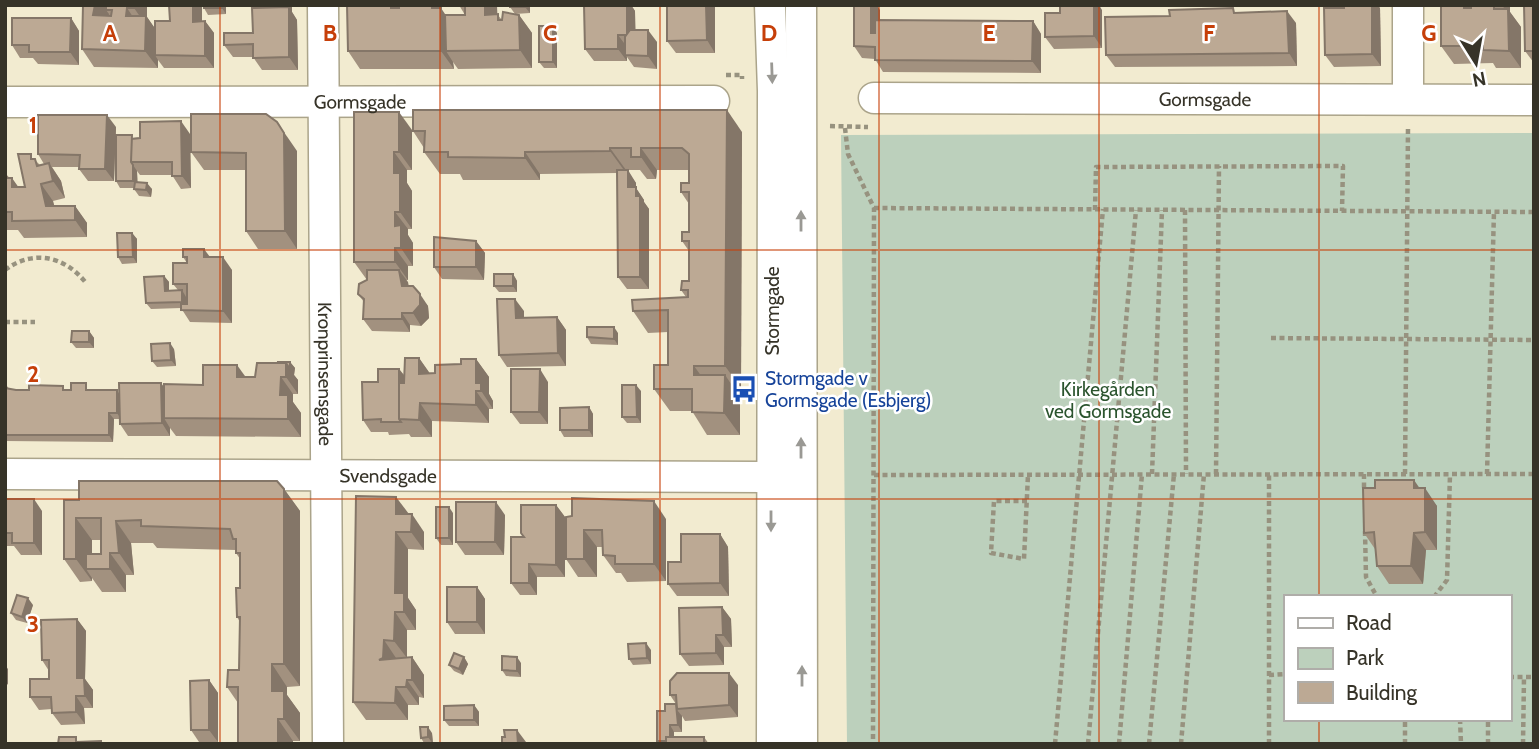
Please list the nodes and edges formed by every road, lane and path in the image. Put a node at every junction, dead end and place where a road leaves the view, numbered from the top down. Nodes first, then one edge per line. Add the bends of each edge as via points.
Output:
1 (323, 5) edge
2 (770, 5) edge
3 (801, 5) edge
4 (1408, 5) edge
5 (874, 98) dead end
6 (1408, 99) junction
7 (1534, 100) edge
8 (715, 101) dead end
9 (5, 102) edge
10 (322, 103) junction
11 (845, 128) dead end
12 (1219, 166) junction
13 (874, 208) junction
14 (1103, 209) junction
15 (1095, 210) junction
16 (1136, 210) junction
17 (1162, 210) junction
18 (1185, 210) junction
19 (1219, 210) junction
20 (1342, 211) junction
21 (1408, 211) junction
22 (1494, 211) junction
23 (1534, 212) edge
24 (5, 271) edge
25 (86, 283) dead end
26 (5, 322) edge
27 (35, 322) dead end
28 (1271, 338) dead end
29 (1406, 340) junction
30 (1490, 340) junction
31 (1534, 340) edge
32 (5, 474) edge
33 (1142, 474) junction
34 (1152, 474) junction
35 (1174, 474) junction
36 (1186, 474) junction
37 (1204, 474) junction
38 (1216, 474) junction
39 (1269, 474) junction
40 (1364, 474) junction
41 (1405, 474) junction
42 (1450, 474) junction
43 (1487, 474) junction
44 (1534, 474) edge
45 (326, 475) junction
46 (874, 475) junction
47 (1028, 475) junction
48 (1079, 475) junction
49 (1113, 475) junction
50 (770, 477) junction
51 (1364, 499) edge
52 (1027, 501) junction
53 (1365, 525) edge
54 (1376, 595) edge
55 (1436, 595) edge
56 (1284, 674) edge
57 (1269, 675) junction
58 (1511, 677) edge
59 (1524, 677) junction
60 (1534, 677) edge
61 (1405, 721) edge
62 (1460, 721) edge
63 (1488, 721) edge
64 (328, 744) edge
65 (772, 744) edge
66 (802, 744) edge
67 (873, 744) edge
68 (1055, 744) edge
69 (1088, 744) edge
70 (1119, 744) edge
71 (1149, 744) edge
72 (1181, 744) edge
73 (1269, 744) edge
74 (1405, 744) edge
75 (1461, 744) edge
76 (1488, 744) edge
77 (1523, 744) edge

1 - 10 street, Kronprinsensgade
2 -> 50 street, Stormgade
66 -> 3 street, Stormgade
4 - 6 street
5 - 6 street, Gormsgade
6 - 7 street, Gormsgade
6 - 21 path
8 - 10 street, Gormsgade
9 - 10 street, Gormsgade
10 - 45 street, Kronprinsensgade
11 - 13 path via 848,155
12 - 15 path via 1096,167
12 - 19 path
12 - 20 path via 1343,166
13 - 15 path
13 - 46 path
14 - 15 path
14 - 16 path
14 - 48 path
16 - 17 path
16 - 49 path
17 - 18 path
17 - 34 path
18 - 19 path
18 - 36 path
19 - 20 path
19 - 38 path
20 - 21 path
21 - 22 path
21 - 29 path
22 - 23 path
22 - 30 path
24 - 25 path via 34,257 55,258 77,271
26 - 27 path
28 - 29 path
29 - 30 path
29 - 41 path
30 - 31 path
30 - 43 path
32 - 45 street, Svendsgade
33 - 34 path
33 - 49 path
33 - 70 path
34 - 35 path
35 - 36 path
35 - 71 path
36 - 37 path
37 - 38 path
37 - 72 path
38 - 39 path
39 - 40 path
39 - 57 path
40 - 41 path
40 - 51 path
41 - 42 path
42 - 43 path
42 - 55 path via 1447,580
43 - 44 path
45 - 50 street, Svendsgade
45 - 64 street, Kronprinsensgade
46 - 47 path
46 - 67 path
47 - 48 path
47 - 52 path
48 - 49 path
48 - 68 path
49 - 69 path
50 -> 65 street, Stormgade
52 - 52 path via 1024,559 991,553 994,501
53 - 54 path via 1366,577
56 - 57 path
57 - 73 path
58 - 59 path
59 - 60 path
59 - 77 path
61 - 74 path
62 - 75 path
63 - 76 path

